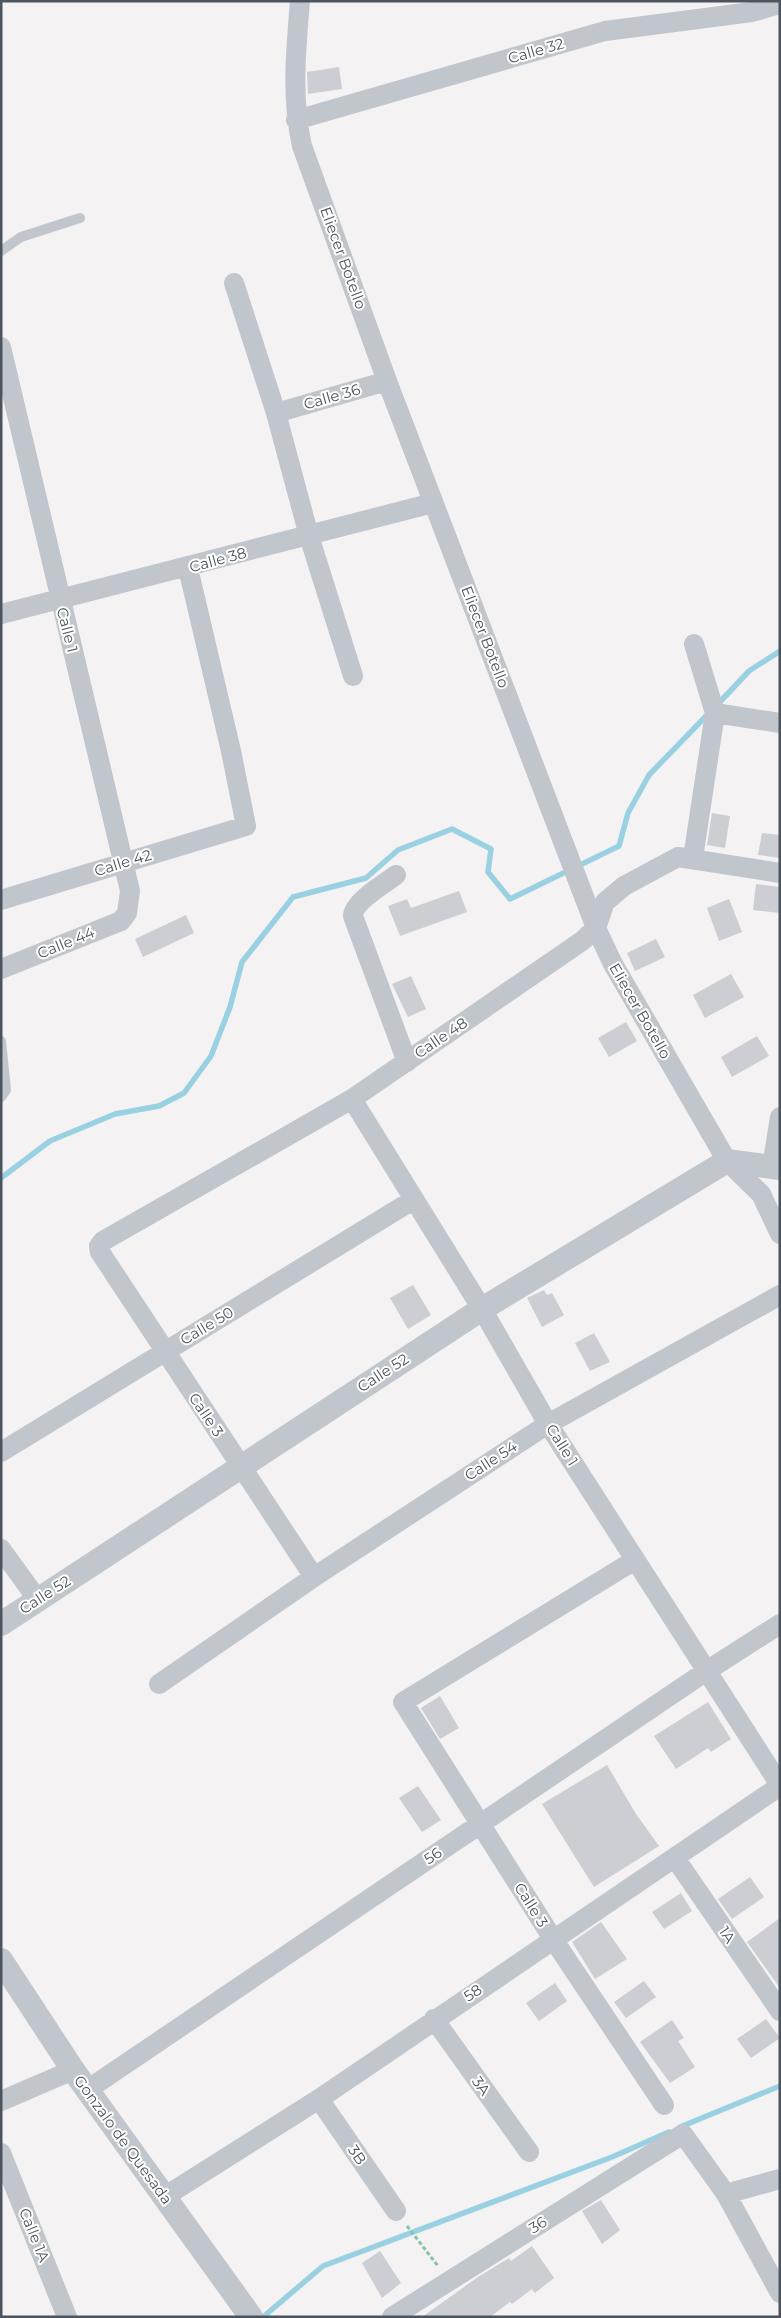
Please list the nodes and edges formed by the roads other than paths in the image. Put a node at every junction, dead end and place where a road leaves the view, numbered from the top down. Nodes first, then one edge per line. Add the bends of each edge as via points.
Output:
1 (300, 1) edge
2 (780, 4) edge
3 (751, 7) edge
4 (296, 120) junction
5 (80, 218) dead end
6 (1, 251) edge
7 (234, 284) dead end
8 (1, 347) edge
9 (387, 381) junction
10 (276, 413) junction
11 (434, 503) junction
12 (309, 536) junction
13 (188, 568) junction
14 (60, 600) junction
15 (1, 614) edge
16 (694, 644) dead end
17 (352, 676) dead end
18 (715, 714) junction
19 (780, 723) edge
20 (693, 858) junction
21 (123, 862) junction
22 (780, 873) edge
23 (396, 876) dead end
24 (1, 900) edge
25 (127, 913) joint
26 (596, 928) junction
27 (2, 967) edge
28 (1, 1041) edge
29 (407, 1062) junction
30 (1, 1098) edge
31 (352, 1099) junction
32 (780, 1117) edge
33 (727, 1161) junction
34 (776, 1168) edge
35 (413, 1200) junction
36 (780, 1234) edge
37 (100, 1252) joint
38 (780, 1295) edge
39 (482, 1309) junction
40 (164, 1352) junction
41 (548, 1424) junction
42 (1, 1452) edge
43 (240, 1466) junction
44 (1, 1549) edge
45 (635, 1560) junction
46 (314, 1577) junction
47 (38, 1600) junction
48 (1, 1624) edge
49 (780, 1624) edge
50 (705, 1672) junction
51 (159, 1684) dead end
52 (780, 1785) edge
53 (480, 1824) junction
54 (675, 1858) junction
55 (553, 1939) junction
56 (1, 1960) edge
57 (780, 2011) edge
58 (434, 2019) junction
59 (73, 2070) junction
60 (87, 2090) junction
61 (319, 2098) junction
62 (1, 2101) edge
63 (664, 2105) dead end
64 (1, 2152) edge
65 (529, 2152) dead end
66 (780, 2179) edge
67 (726, 2194) junction
68 (164, 2197) junction
69 (396, 2211) road end
70 (780, 2294) edge
71 (67, 2317) edge
72 (251, 2317) edge
73 (392, 2317) edge

1 - 4 street, Eliecer Botello via 294,78
2 - 3 street, Calle 32
3 - 4 street, Calle 32 via 605,31
4 - 9 street, Eliecer Botello via 302,146
5 - 6 lane via 20,237
7 - 10 street
8 - 14 street, Calle 1
9 - 10 street, Calle 36
9 - 11 street, Eliecer Botello
10 - 12 street
11 - 12 street, Calle 38
11 - 26 street, Eliecer Botello
12 - 13 street, Calle 38
12 - 17 street
13 - 14 street, Calle 38
13 - 21 street, Calle 42 via 246,826
14 - 15 street, Calle 38
14 - 21 street, Calle 1
16 - 18 street
18 - 19 street
18 - 20 street
20 - 22 street, Calle 48
20 - 26 street, Calle 48 via 678,857 624,886 605,902
21 - 24 street, Calle 42
21 - 25 street, Calle 1 via 130,891
23 - 29 street via 361,901 353,916
25 - 27 street, Calle 44 via 121,921
26 - 29 street, Calle 48 via 582,941
26 - 33 street, Eliecer Botello via 613,964
28 - 30 lane via 6,1090
29 - 31 street, Calle 48
31 - 35 street, Calle 1
31 - 37 street, Calle 48 via 103,1241 99,1246
32 - 34 street
33 - 34 street
33 - 36 street, Eliecer Botello via 761,1194
33 - 39 street, Calle 52
35 - 39 street, Calle 1
35 - 40 street, Calle 50
37 - 40 street, Calle 3
38 - 41 street, Calle 54
39 - 41 street, Calle 1
39 - 43 street, Calle 52
40 - 42 street, Calle 50
40 - 43 street, Calle 3
41 - 45 street, Calle 1
41 - 46 street, Calle 54
43 - 46 street, Calle 3
43 - 47 street, Calle 52
44 - 47 street
45 - 50 street, Calle 1
45 - 53 street, Calle 3 via 403,1702
46 - 51 street, Calle 54
47 - 48 street, Calle 52
49 - 50 street, 56
50 - 52 street, Calle 1
50 - 53 street, 56
52 - 54 street, 58
53 - 55 street, Calle 3
53 - 60 street, 56
54 - 55 street, 58
54 - 57 street, 1A
55 - 58 street, 58
55 - 63 street, Calle 3
56 - 59 street, Gonzalo de Quesada
58 - 61 street, 58
58 - 65 street, 3A
59 - 60 street, Gonzalo de Quesada
59 - 62 street
60 - 68 street, Gonzalo de Quesada
61 - 68 street, 58
61 - 69 street, 3B
64 - 71 street, Calle 1A
66 - 67 street
67 - 70 street
67 - 73 street, 36 via 683,2134
68 - 72 street, Gonzalo de Quesada

